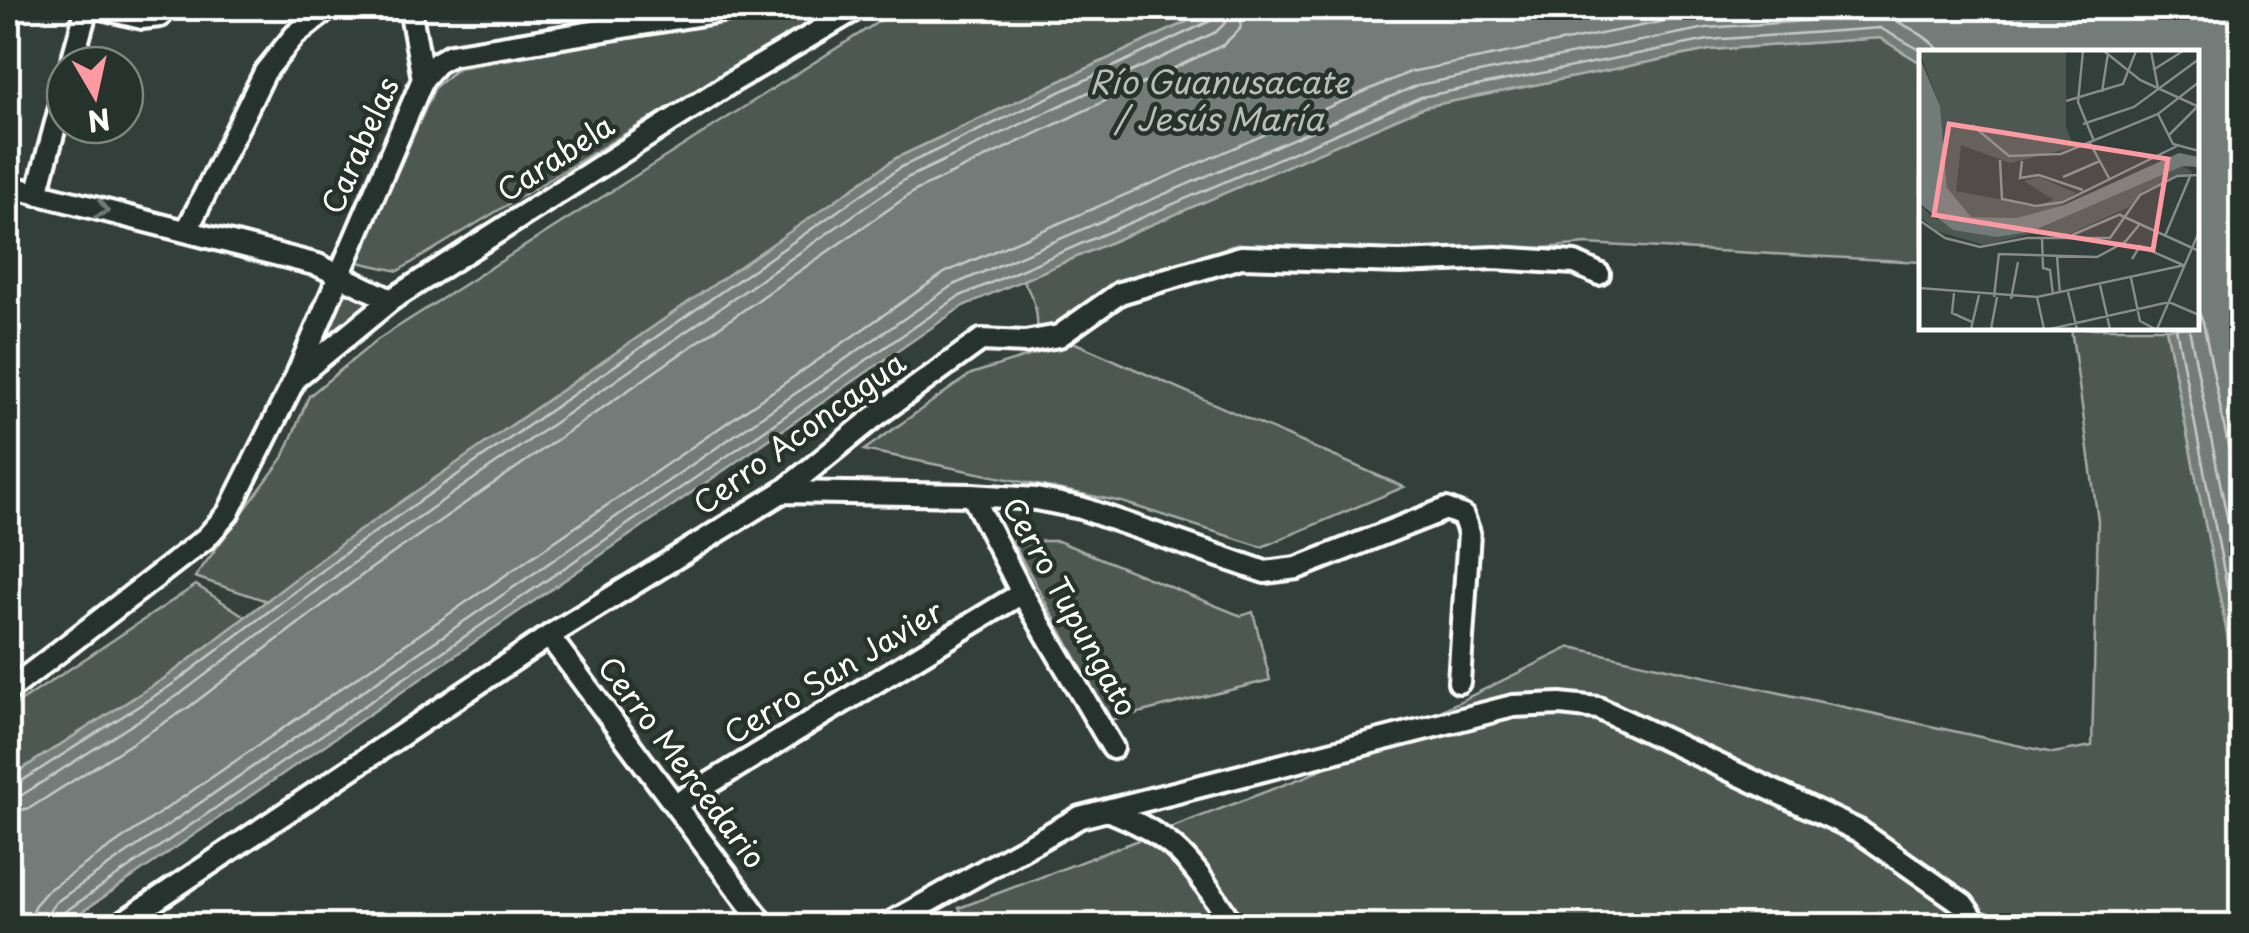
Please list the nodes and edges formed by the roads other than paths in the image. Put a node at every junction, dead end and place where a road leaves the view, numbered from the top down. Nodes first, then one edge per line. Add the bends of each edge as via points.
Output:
1 (87, 8) edge
2 (101, 8) edge
3 (164, 8) edge
4 (329, 8) edge
5 (410, 8) edge
6 (595, 8) edge
7 (740, 8) edge
8 (858, 8) edge
9 (599, 31) junction
10 (77, 45) edge
11 (422, 79) junction
12 (50, 145) edge
13 (8, 186) edge
14 (37, 194) junction
15 (187, 230) junction
16 (338, 272) junction
17 (1599, 274) dead end
18 (390, 300) junction
19 (296, 377) junction
20 (782, 492) junction
21 (972, 494) junction
22 (1022, 593) junction
23 (549, 636) junction
24 (1460, 682) dead end
25 (8, 691) edge
26 (1112, 748) dead end
27 (676, 804) junction
28 (1107, 810) junction
29 (117, 926) edge
30 (765, 926) edge
31 (885, 926) edge
32 (1233, 926) edge
33 (1978, 926) edge

1 - 10 street
2 - 3 street via 142,18 160,16
4 - 15 street via 265,72
5 - 11 street
6 - 9 street
7 - 9 street, Carabelas
8 - 18 street, Carabela
9 - 11 street, Carabelas via 451,55
11 - 16 street, Carabelas
12 - 14 street
13 - 14 street
14 -> 15 street
15 - 16 street
16 - 18 street
16 - 19 street, Carabelas
17 - 20 street, Cerro Aconcagua via 1575,263 1494,258 1241,256 1120,293 1058,336 981,340
18 - 19 street, Carabela
19 - 25 street, Carabelas via 218,526
20 - 21 street
20 - 23 street, Cerro Aconcagua
21 - 22 street, Cerro Tupungato
21 - 24 street via 1081,508 1265,572 1297,568 1446,509 1464,516 1469,533
22 - 26 street, Cerro Tupungato
22 - 27 street, Cerro San Javier
23 - 27 street, Cerro Mercedario
23 - 29 street, Cerro Aconcagua
27 - 30 street, Cerro Mercedario
28 - 31 street via 1080,816
28 - 32 street via 1145,824 1185,855
28 - 33 street via 1513,706 1598,708 1859,832 1964,904

